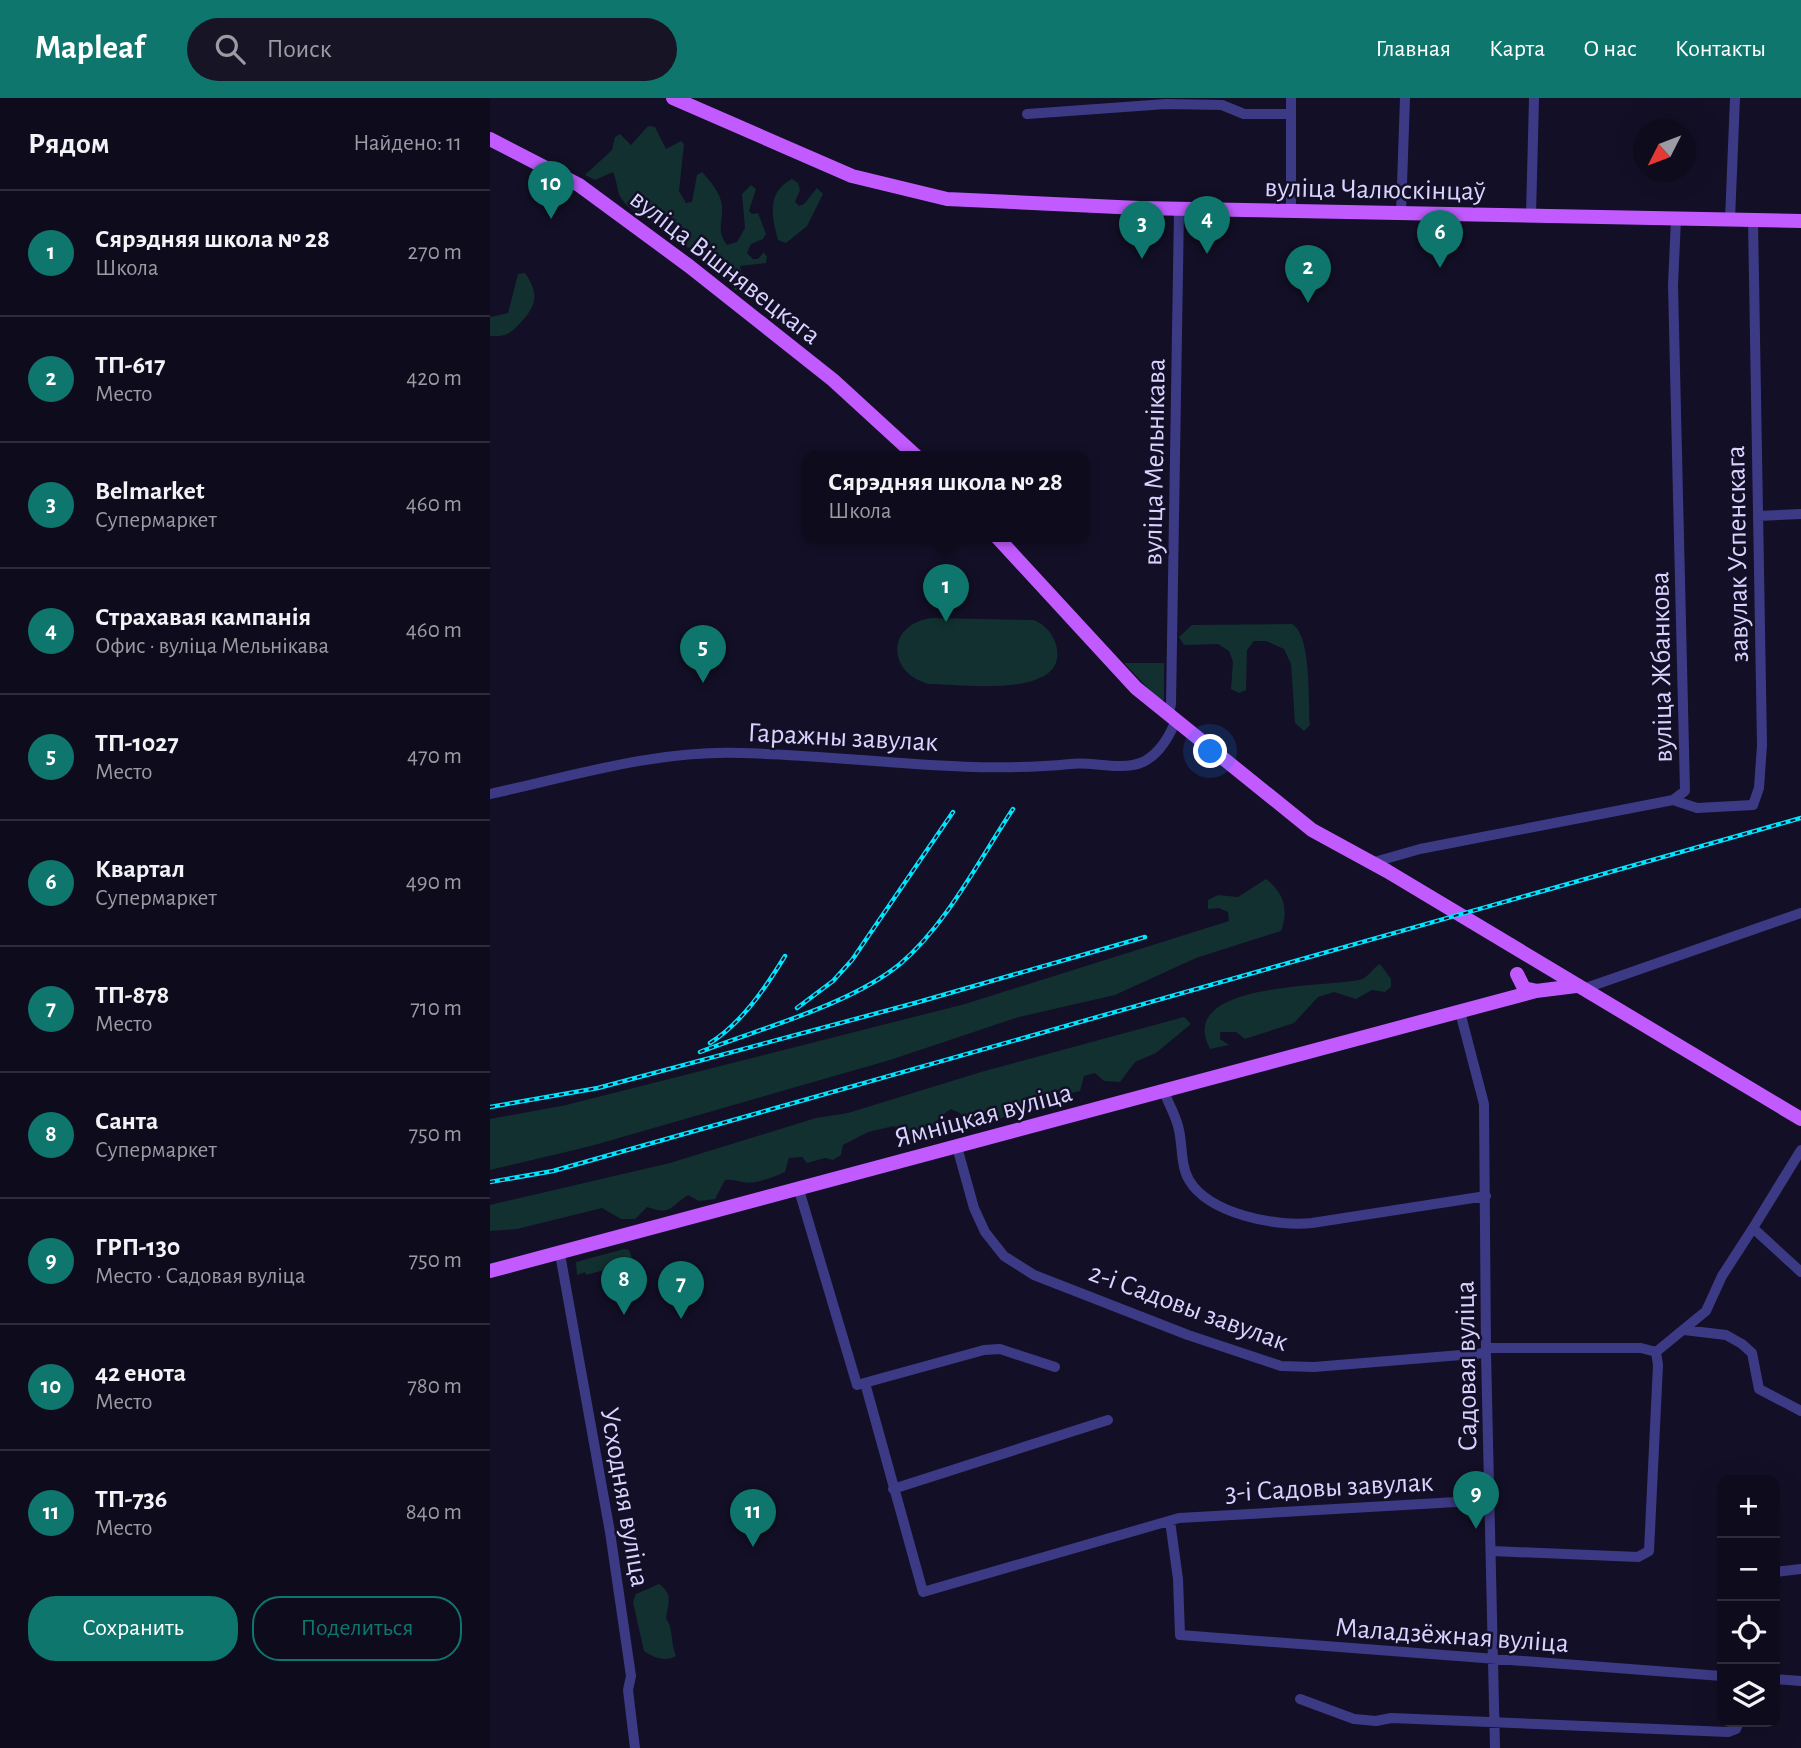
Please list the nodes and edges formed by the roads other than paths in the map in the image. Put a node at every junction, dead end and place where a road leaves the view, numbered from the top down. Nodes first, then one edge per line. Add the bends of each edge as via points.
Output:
1 (673, 98) edge
2 (1291, 98) edge
3 (1405, 98) edge
4 (1534, 98) edge
5 (1735, 98) edge
6 (1166, 101) edge
7 (1112, 102) edge
8 (1222, 102) edge
9 (1027, 114) dead end
10 (1291, 114) junction
11 (490, 139) edge
12 (1180, 209) junction
13 (1291, 211) junction
14 (1401, 213) junction
15 (1531, 215) junction
16 (1676, 219) junction
17 (1730, 220) junction
18 (1753, 220) junction
19 (1801, 222) edge
20 (911, 451) edge
21 (1801, 514) edge
22 (1758, 516) junction
23 (1002, 542) edge
24 (1171, 719) junction
25 (490, 794) edge
26 (1673, 800) junction
27 (1371, 863) junction
28 (1801, 913) edge
29 (1510, 946) junction
30 (1541, 965) junction
31 (1518, 971) junction
32 (1580, 988) junction
33 (1536, 991) junction
34 (1489, 1005) junction
35 (1460, 1012) junction
36 (1164, 1091) junction
37 (1801, 1119) edge
38 (957, 1147) junction
39 (1801, 1150) edge
40 (799, 1190) junction
41 (1486, 1196) junction
42 (1753, 1228) junction
43 (560, 1254) junction
44 (490, 1271) edge
45 (1801, 1272) edge
46 (1684, 1330) junction
47 (1486, 1351) junction
48 (1656, 1352) junction
49 (1055, 1367) dead end
50 (861, 1384) junction
51 (1801, 1411) edge
52 (1108, 1420) dead end
53 (893, 1489) junction
54 (1491, 1500) junction
55 (1170, 1521) junction
56 (1492, 1551) junction
57 (1801, 1569) edge
58 (1780, 1571) edge
59 (1493, 1661) junction
60 (1717, 1676) edge
61 (1780, 1679) edge
62 (1801, 1681) edge
63 (1300, 1699) dead end
64 (1495, 1722) junction
65 (1737, 1727) edge
66 (635, 1748) edge
67 (1495, 1748) edge

1 - 12 main road, вуліца Чалюскінцаў via 852,176 914,193 998,204
2 - 10 street
3 - 14 street
4 - 15 street
5 - 17 street
6 - 7 street
6 - 8 street
7 - 9 street
8 - 10 street via 1244,114
10 - 13 street
11 - 20 main road, вуліца Вішнявецкага via 561,173 667,249 833,380
12 - 13 main road, вуліца Чалюскінцаў
12 - 24 street, вуліца Мельнікава
13 - 14 main road, вуліца Чалюскінцаў
14 - 15 main road, вуліца Чалюскінцаў
15 - 16 main road, вуліца Чалюскінцаў
16 - 17 main road, вуліца Чалюскінцаў
16 - 26 street, вуліца Жбанкова via 1673,285 1685,791
17 - 18 main road, вуліца Чалюскінцаў
18 - 19 main road, вуліца Чалюскінцаў
18 - 22 street, завулак Успенскага
21 - 22 street
22 - 26 street, завулак Успенскага via 1759,788 1753,804 1697,808
23 - 24 main road via 1136,688
24 - 25 street, Гаражны завулак via 1169,737 1147,761 1134,765 974,766 739,752 682,754
24 - 27 main road via 1312,830
26 - 27 street, вуліца Жбанкова via 1420,849
27 - 29 main road
28 - 32 street
29 - 30 main road
29 - 31 main road
30 - 31 main road via 1530,962
30 - 32 main road
30 - 33 main road via 1547,981
31 - 33 main road via 1524,988
31 - 34 main road via 1507,991
32 - 33 main road, Ямніцкая вуліца
32 - 37 main road
33 - 34 main road, Ямніцкая вуліца
34 - 35 main road, Ямніцкая вуліца
35 - 36 main road, Ямніцкая вуліца
35 - 41 street, Садовая вуліца via 1484,1104
36 - 38 main road, Ямніцкая вуліца
36 - 41 street via 1178,1125 1189,1180 1210,1200 1263,1221 1312,1223
38 - 40 main road, Ямніцкая вуліца
38 - 47 street, 2-і Садовы завулак via 974,1208 1004,1256 1034,1275 1188,1335 1281,1366
39 - 42 street
40 - 43 main road, Ямніцкая вуліца
40 - 50 street
41 - 47 street, Садовая вуліца
42 - 45 street
42 - 46 street via 1706,1311
43 - 44 main road, Ямніцкая вуліца
43 - 66 street, Усходняя вуліца via 618,1577
46 - 48 street
46 - 51 street via 1734,1338 1752,1353 1759,1389
47 - 48 street, 2-і Садовы завулак via 1642,1348
47 - 54 street, Садовая вуліца
48 - 56 street via 1649,1551 1641,1557 1624,1557
49 - 50 street via 1000,1349 984,1350
50 - 53 street
52 - 53 street
53 - 55 street, 3-і Садовы завулак via 923,1592
54 - 55 street, 3-і Садовы завулак
54 - 56 street, Садовая вуліца
55 - 59 street, Маладзёжная вуліца via 1180,1635
56 - 59 street, Садовая вуліца
57 - 58 street
59 - 60 street, Маладзёжная вуліца
59 - 64 street, Садовая вуліца
61 - 62 street
63 - 64 street via 1363,1720
64 - 65 street via 1728,1732
64 - 67 street, Садовая вуліца

